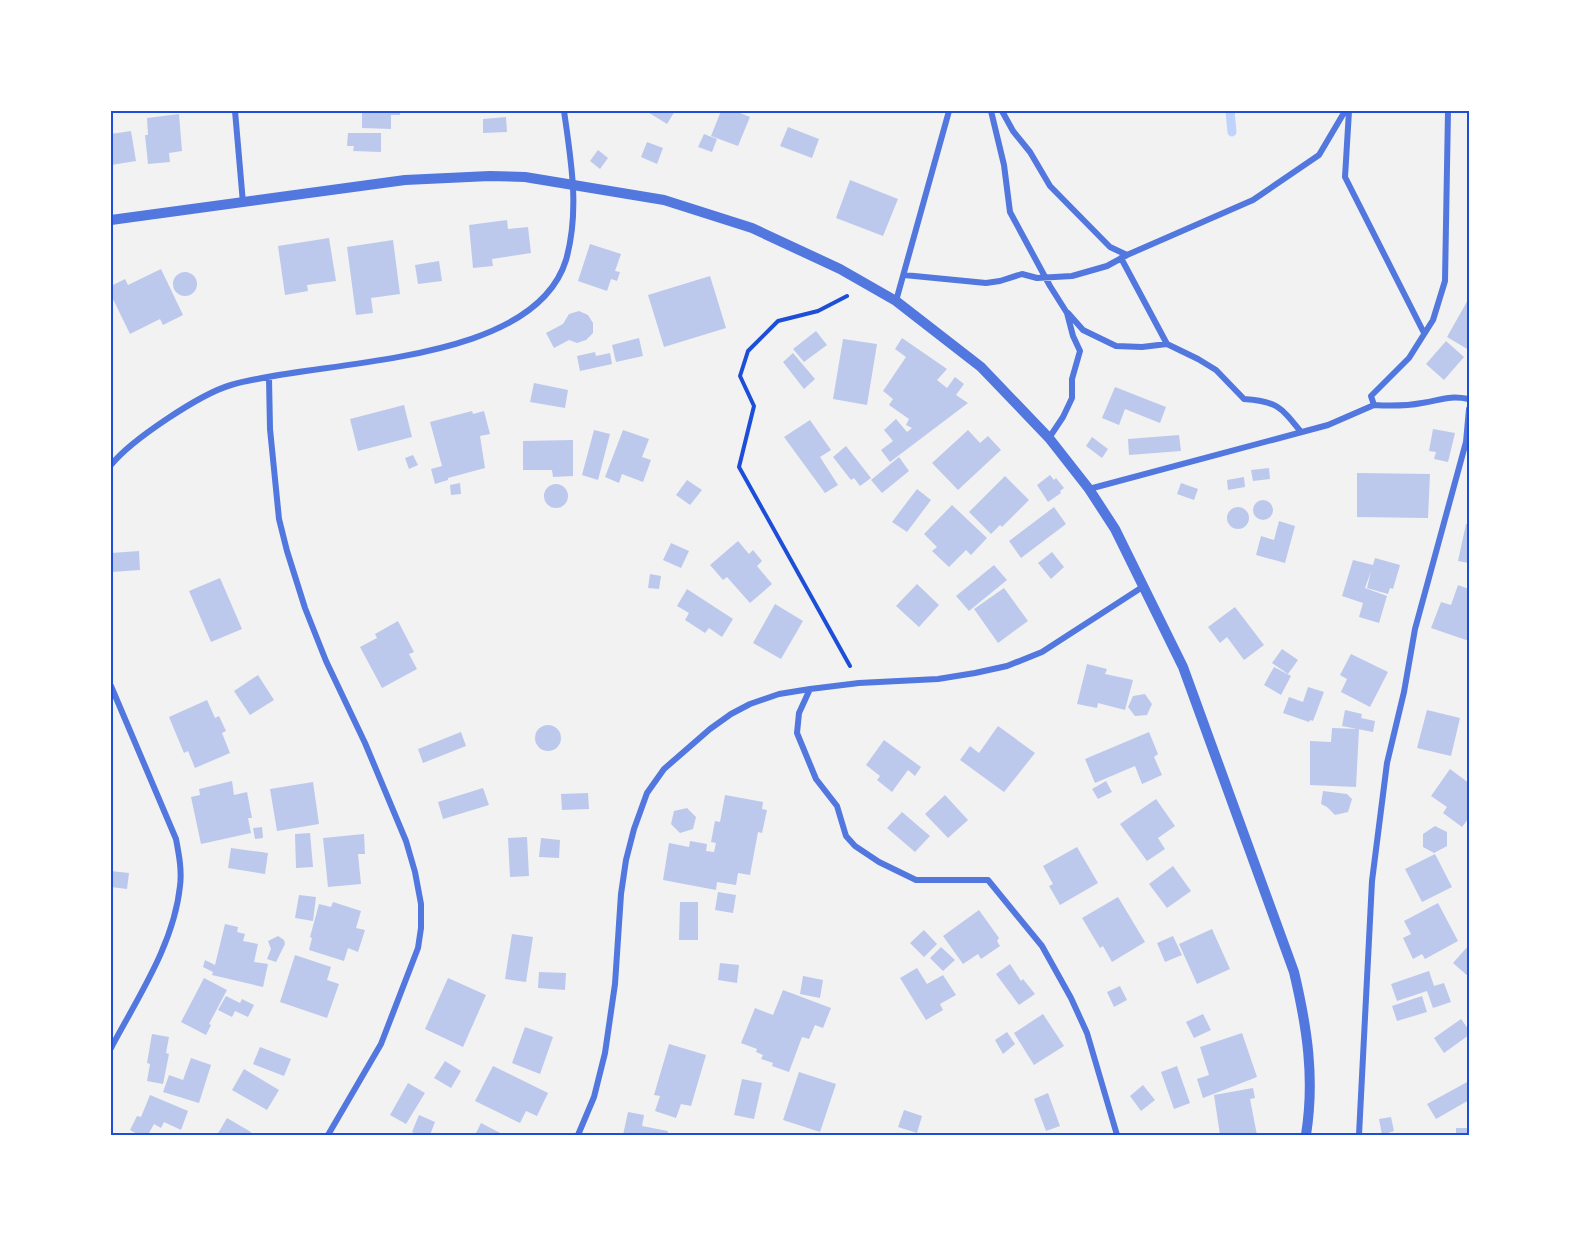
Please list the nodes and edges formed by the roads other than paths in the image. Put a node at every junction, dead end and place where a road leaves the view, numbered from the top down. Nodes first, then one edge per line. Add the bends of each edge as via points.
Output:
1 (235, 111) edge
2 (564, 111) edge
3 (949, 111) edge
4 (991, 111) edge
5 (1002, 111) edge
6 (1347, 111) edge
7 (1448, 111) edge
8 (574, 184) junction
9 (243, 203) junction
10 (111, 220) edge
11 (1124, 257) junction
12 (904, 275) junction
13 (1046, 277) junction
14 (897, 301) junction
15 (1067, 313) junction
16 (1424, 333) junction
17 (1167, 344) junction
18 (269, 378) junction
19 (1469, 399) edge
20 (1374, 405) junction
21 (1469, 409) edge
22 (1301, 432) junction
23 (1049, 438) junction
24 (111, 465) edge
25 (1089, 489) junction
26 (1144, 586) junction
27 (111, 686) edge
28 (810, 689) junction
29 (111, 1048) edge
30 (328, 1135) edge
31 (578, 1135) edge
32 (1117, 1135) edge
33 (1306, 1135) edge
34 (1359, 1135) edge

1 - 9 street
2 - 8 street
3 - 12 street
4 - 13 street via 1010,212
5 - 11 street via 1050,186
6 - 11 street via 1319,155 1252,200
6 - 16 street via 1344,177
7 - 16 street via 1445,281 1433,320
8 - 9 street via 490,176 405,180
8 - 14 street via 664,200 752,228
8 - 18 street via 572,231 565,261 539,300 512,321 481,336 426,351
9 - 10 street
11 - 13 street via 1072,276
11 - 17 street
12 - 13 street via 986,283 1022,274 1037,279
12 - 14 street
13 - 15 street
14 - 23 street via 981,367
15 - 17 street via 1083,330 1116,346
15 - 23 street via 1079,358 1072,379 1072,398
16 - 20 street via 1409,358 1371,396
17 - 22 street via 1216,370 1244,399 1263,400 1283,409
18 - 24 street via 230,385 208,395 179,411
18 - 30 street via 279,519 287,551 326,661 406,841 421,904 418,948 381,1044
19 - 20 street via 1452,396 1404,405
20 - 22 street
21 - 34 street via 1466,442 1415,629 1387,763 1372,881
22 - 25 street
23 - 25 street
25 - 26 street
26 - 28 street via 1042,652 1007,666 938,679
26 - 33 street via 1183,667 1294,972 1311,1059
27 - 29 street via 176,839 181,862 175,915 156,965
28 - 31 street via 779,694 731,714 672,761 647,793 626,860 605,1053 594,1097
28 - 32 street via 799,713 797,733 816,779 837,806 846,836 879,862 916,880 988,880 1042,946 1071,998 1087,1033

